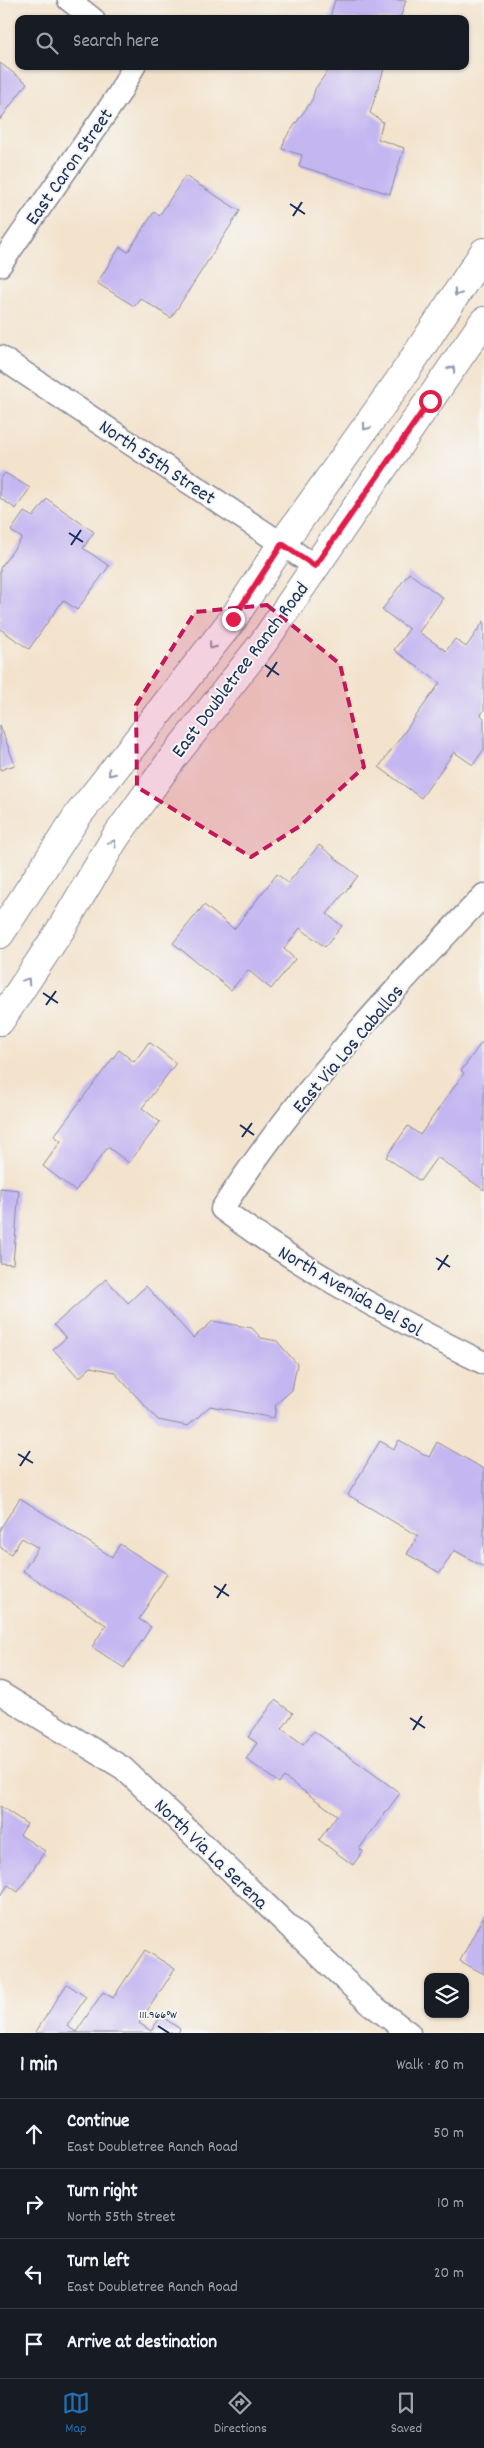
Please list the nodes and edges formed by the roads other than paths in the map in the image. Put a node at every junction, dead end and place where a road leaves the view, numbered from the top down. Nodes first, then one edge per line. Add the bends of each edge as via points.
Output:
1 (69, 0) edge
2 (88, 15) edge
3 (132, 70) edge
4 (484, 252) edge
5 (0, 265) edge
6 (484, 321) edge
7 (0, 357) edge
8 (282, 544) junction
9 (315, 566) junction
10 (484, 895) edge
11 (0, 934) edge
12 (0, 1022) edge
13 (222, 1209) joint
14 (484, 1363) edge
15 (0, 1693) edge
16 (409, 2033) edge

1 - 2 street
3 - 5 street, East Caron Street via 119,94
4 -> 8 main road, East Doubletree Ranch Road via 400,381
9 -> 6 main road, East Doubletree Ranch Road
7 - 8 street, North 55th Street
8 - 9 street, North 55th Street
8 -> 11 main road, East Doubletree Ranch Road via 233,619 78,815
12 -> 9 main road, East Doubletree Ranch Road via 115,838 263,643
10 - 13 street, East Via Los Caballos via 377,1009 253,1161
13 - 14 street, North Avenida Del Sol via 262,1239 371,1304
15 - 16 street, North Via La Serena via 123,1768 368,2002

